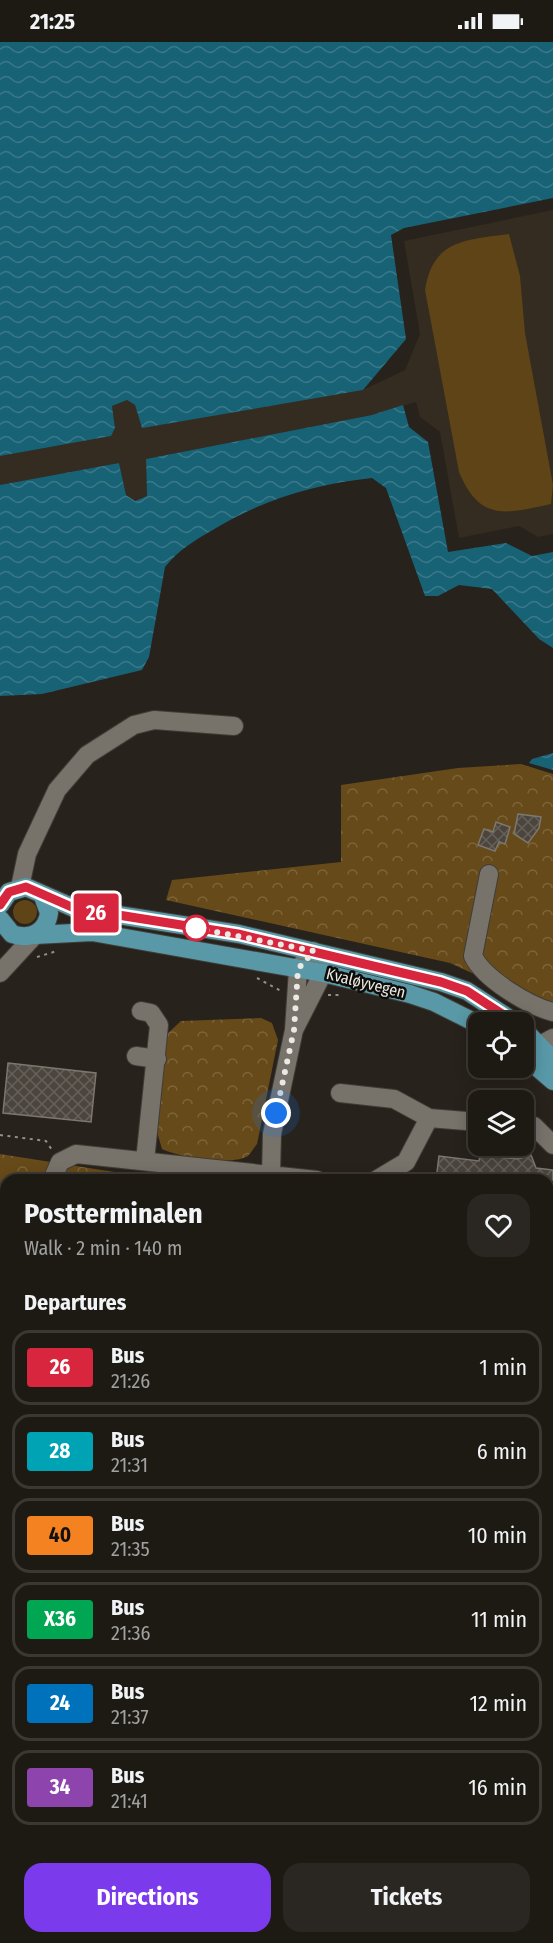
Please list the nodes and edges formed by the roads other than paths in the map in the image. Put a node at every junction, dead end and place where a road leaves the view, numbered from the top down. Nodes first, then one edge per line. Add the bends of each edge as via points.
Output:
1 (234, 726) dead end
2 (489, 874) dead end
3 (42, 894) junction
4 (4, 909) edge
5 (35, 935) junction
6 (314, 951) junction
7 (298, 969) junction
8 (0, 973) edge
9 (323, 973) junction
10 (141, 1011) dead end
11 (499, 1012) edge
12 (553, 1012) edge
13 (468, 1019) edge
14 (294, 1030) junction
15 (538, 1047) edge
16 (136, 1056) dead end
17 (157, 1059) junction
18 (553, 1060) edge
19 (553, 1081) edge
20 (340, 1093) dead end
21 (429, 1118) junction
22 (468, 1121) edge
23 (534, 1126) edge
24 (553, 1145) edge
25 (145, 1161) junction
26 (55, 1174) edge
27 (271, 1174) joint
28 (386, 1174) edge

1 - 4 street via 154,720 134,725 87,755 57,790
2 - 12 street via 473,956 523,1000
3 - 4 main road via 32,888
3 - 5 main road via 49,906 48,920
3 - 6 main road, Kvaløyvegen via 74,908 213,929
4 - 5 main road via 12,934
5 - 7 main road, Kvaløyvegen via 92,932
5 - 8 street
6 - 7 street
6 - 9 street
6 - 11 main road, Kvaløyvegen via 467,991
7 - 9 main road, Kvaløyvegen
7 - 14 street
9 - 13 main road, Kvaløyvegen via 418,996
9 - 14 street
10 - 17 street via 152,1012 157,1018
14 - 27 street via 272,1134
15 - 18 main road
15 - 19 main road
16 - 17 street
17 - 25 street
20 - 21 street via 394,1099
21 - 22 street
21 - 28 street via 406,1162
23 - 24 street
25 - 26 street via 76,1154 60,1162
25 - 27 street

